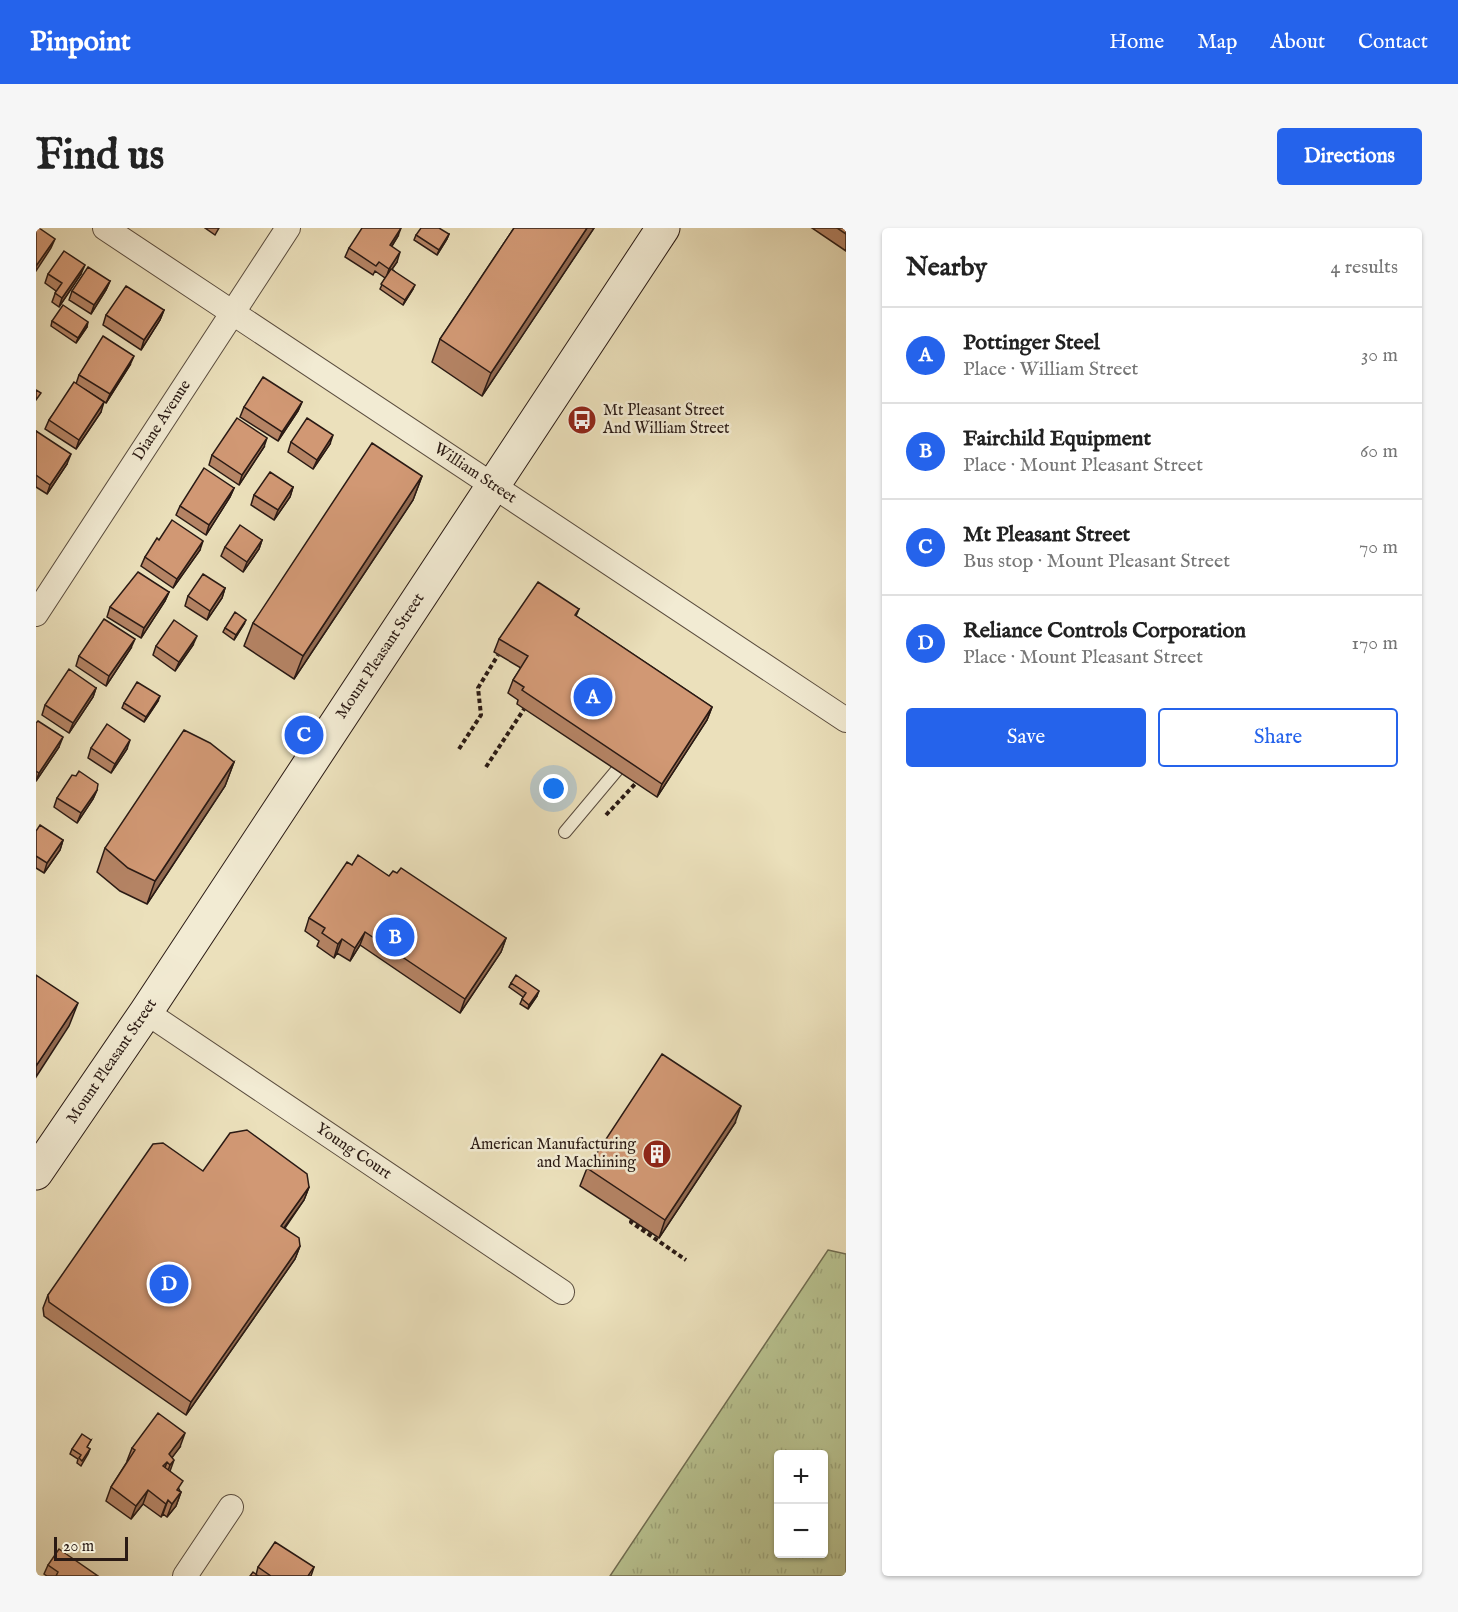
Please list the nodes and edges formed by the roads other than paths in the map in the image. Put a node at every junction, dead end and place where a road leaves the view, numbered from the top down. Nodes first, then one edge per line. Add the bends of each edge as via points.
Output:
1 (105, 228) edge
2 (288, 228) edge
3 (663, 228) edge
4 (232, 312) junction
5 (494, 486) junction
6 (36, 614) edge
7 (846, 720) edge
8 (617, 770) edge
9 (566, 831) dead end
10 (146, 1012) junction
11 (36, 1173) edge
12 (562, 1292) dead end
13 (231, 1507) dead end
14 (185, 1576) edge

1 - 4 street, William Street
2 - 4 street, Diane Avenue
3 - 5 street, Mount Pleasant Street
4 - 5 street, William Street
4 - 6 street, Diane Avenue
5 - 7 street, William Street
5 - 10 street, Mount Pleasant Street
8 - 9 lane
10 - 11 street, Mount Pleasant Street
10 - 12 street, Young Court
13 - 14 street

